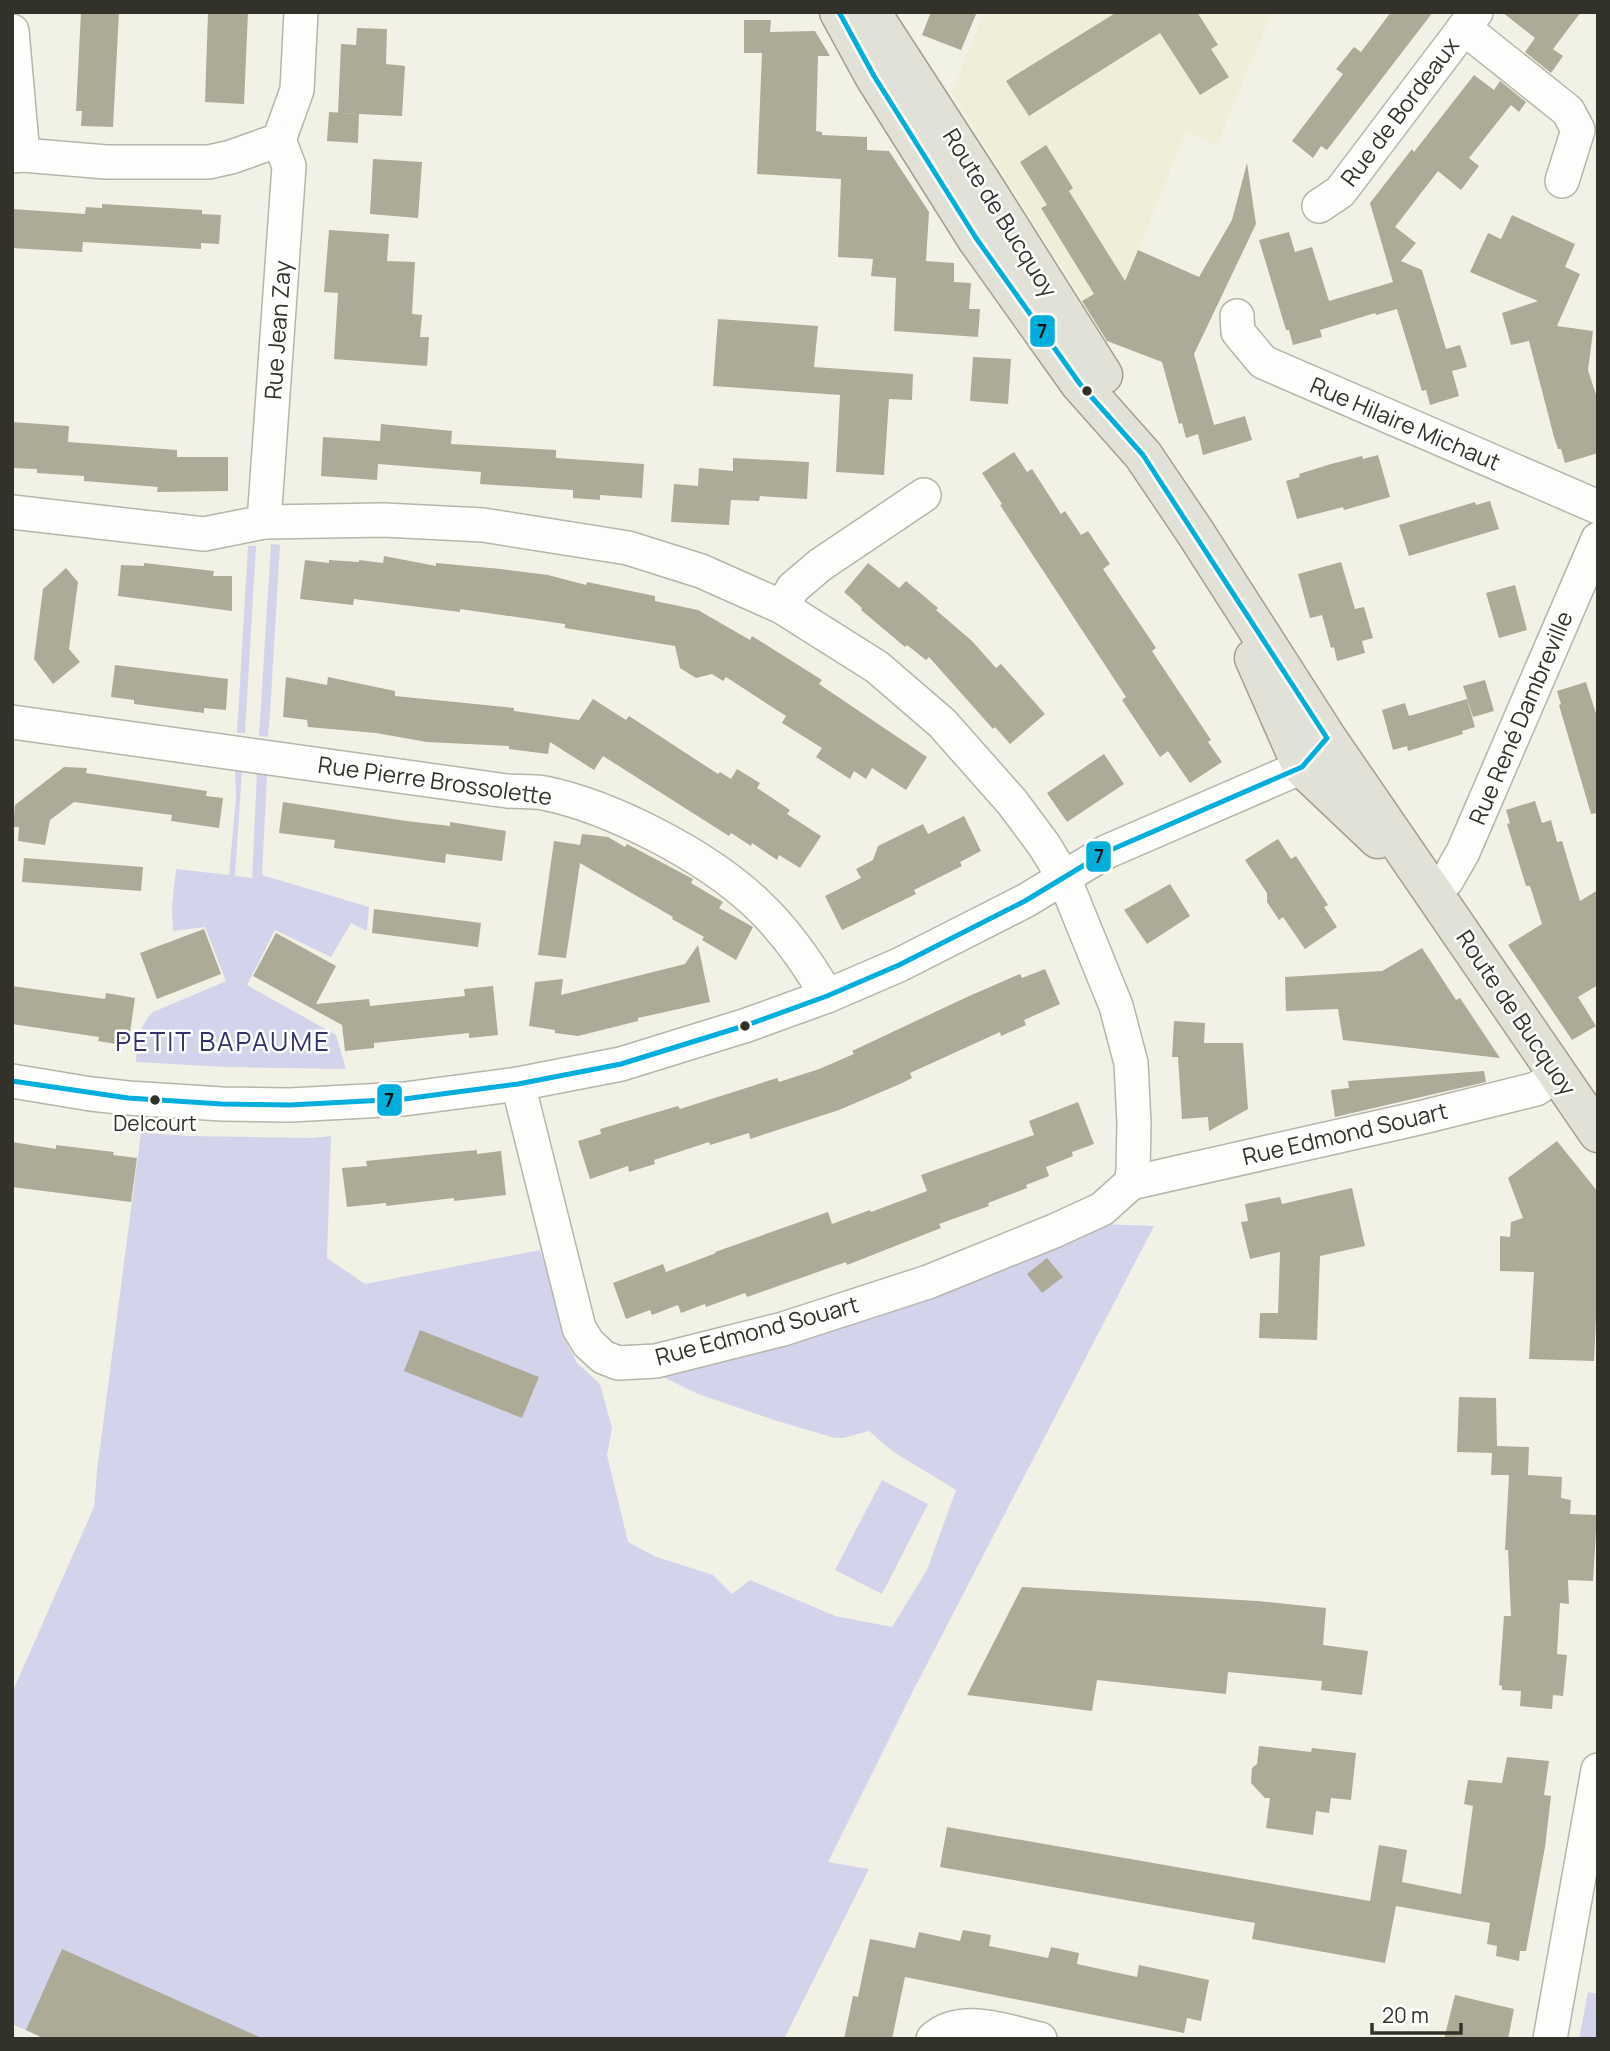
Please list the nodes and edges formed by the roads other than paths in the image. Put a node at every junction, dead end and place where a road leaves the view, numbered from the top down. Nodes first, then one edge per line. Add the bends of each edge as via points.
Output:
1 (301, 12) edge
2 (839, 12) edge
3 (871, 12) edge
4 (1470, 20) edge
5 (12, 31) edge
6 (279, 140) junction
7 (18, 155) edge
8 (1562, 181) dead end
9 (1319, 206) dead end
10 (1237, 316) dead end
11 (1143, 455) junction
12 (924, 495) dead end
13 (1598, 508) edge
14 (13, 517) edge
15 (264, 522) junction
16 (1598, 538) edge
17 (1205, 547) junction
18 (782, 607) junction
19 (12, 722) edge
20 (1328, 738) junction
21 (1302, 767) junction
22 (1374, 806) junction
23 (1064, 878) junction
24 (1434, 892) junction
25 (827, 996) junction
26 (1556, 1075) junction
27 (12, 1081) edge
28 (518, 1084) junction
29 (1596, 1127) edge
30 (1131, 1183) junction
31 (1598, 1770) edge
32 (933, 2039) edge
33 (1040, 2039) edge
34 (1550, 2039) edge

1 - 6 street via 297,90
2 - 11 main road, Route de Bucquoy via 983,248 1080,384
3 - 11 main road, Route de Bucquoy via 1102,373
4 - 8 street via 1568,111 1578,130
4 - 9 street, Rue de Bordeaux via 1340,192
5 - 7 street
6 - 7 street via 209,162 106,162
6 - 15 street, Rue Jean Zay via 289,166
10 - 13 street, Rue Hilaire Michaut via 1238,332 1263,362
11 - 17 main road, Route de Bucquoy
12 - 18 street via 820,565 793,588
14 - 15 street via 204,534
15 - 18 street via 384,520 483,525 628,548 701,571
16 - 24 street, Rue René Dambreville via 1463,852
17 - 20 main road, Route de Bucquoy
17 - 21 main road, Route de Bucquoy
18 - 23 street via 877,667 942,723 1012,802
19 - 25 street, Rue Pierre Brossolette via 542,793 574,802 659,836 708,864 757,903
20 - 21 street
20 - 22 main road, Route de Bucquoy
21 - 22 street via 1336,772
21 - 23 street via 1106,852
21 - 24 main road, Route de Bucquoy
22 - 24 main road, Route de Bucquoy
23 - 25 street via 899,965
23 - 30 street via 1116,1006 1131,1063
24 - 26 main road, Route de Bucquoy
25 - 28 street via 621,1065
26 - 29 main road, Route de Bucquoy
26 - 30 street, Rue Edmond Souart via 1523,1092
27 - 28 street via 116,1097 290,1105 404,1100
28 - 30 street, Rue Edmond Souart via 579,1328 603,1357 618,1363 656,1361 770,1332 928,1282 1102,1209
31 - 34 street
32 - 33 street via 949,2027 968,2024

